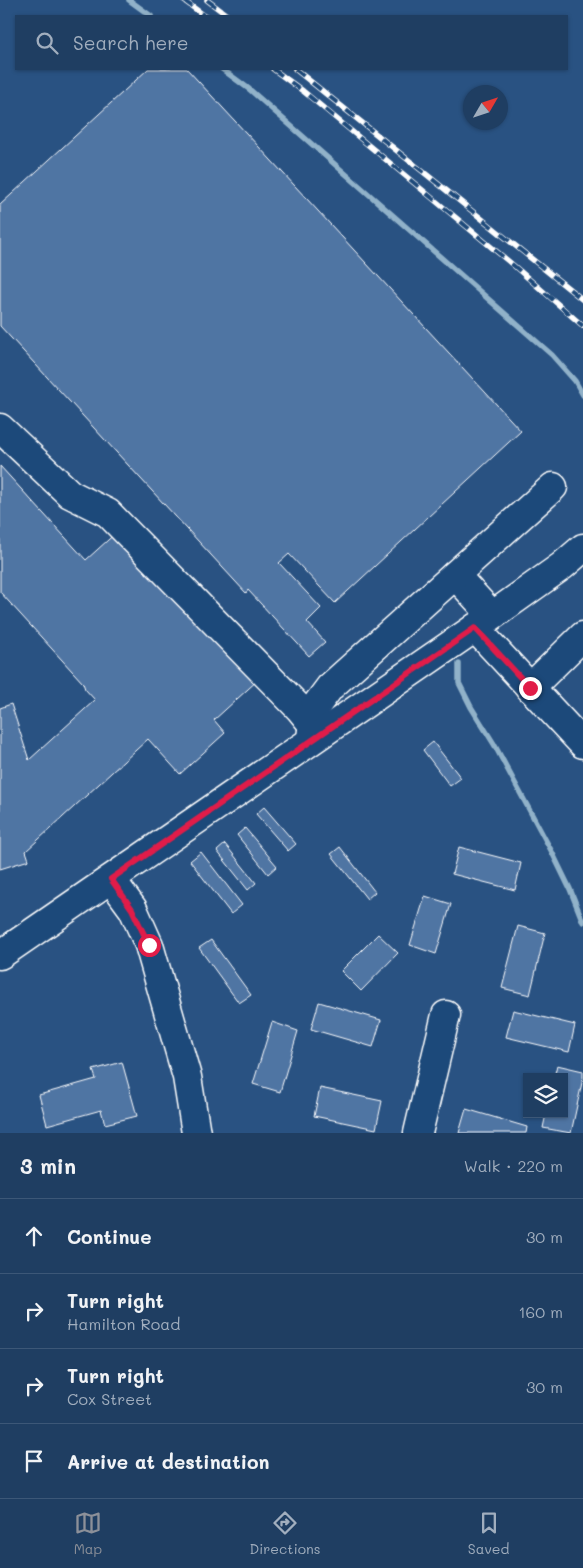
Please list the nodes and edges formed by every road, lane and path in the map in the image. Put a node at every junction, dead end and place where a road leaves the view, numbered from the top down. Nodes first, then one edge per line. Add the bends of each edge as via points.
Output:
1 (0, 428) edge
2 (553, 487) dead end
3 (583, 548) edge
4 (455, 575) junction
5 (484, 621) junction
6 (583, 636) edge
7 (374, 647) junction
8 (399, 680) junction
9 (530, 688) junction
10 (312, 733) junction
11 (583, 744) edge
12 (111, 879) junction
13 (0, 955) edge
14 (446, 1015) dead end
15 (196, 1133) edge
16 (418, 1133) edge

1 - 10 street via 70,494 108,513 300,709
2 - 4 street
3 - 5 street
4 - 5 street
4 - 7 street
5 - 8 street
5 - 9 street
6 - 9 street
7 - 8 street
7 - 10 street via 330,687 315,707
8 - 10 street
9 - 11 street
10 - 12 street
12 - 13 street
12 - 15 street via 132,909 149,945 187,1077
14 - 16 street

